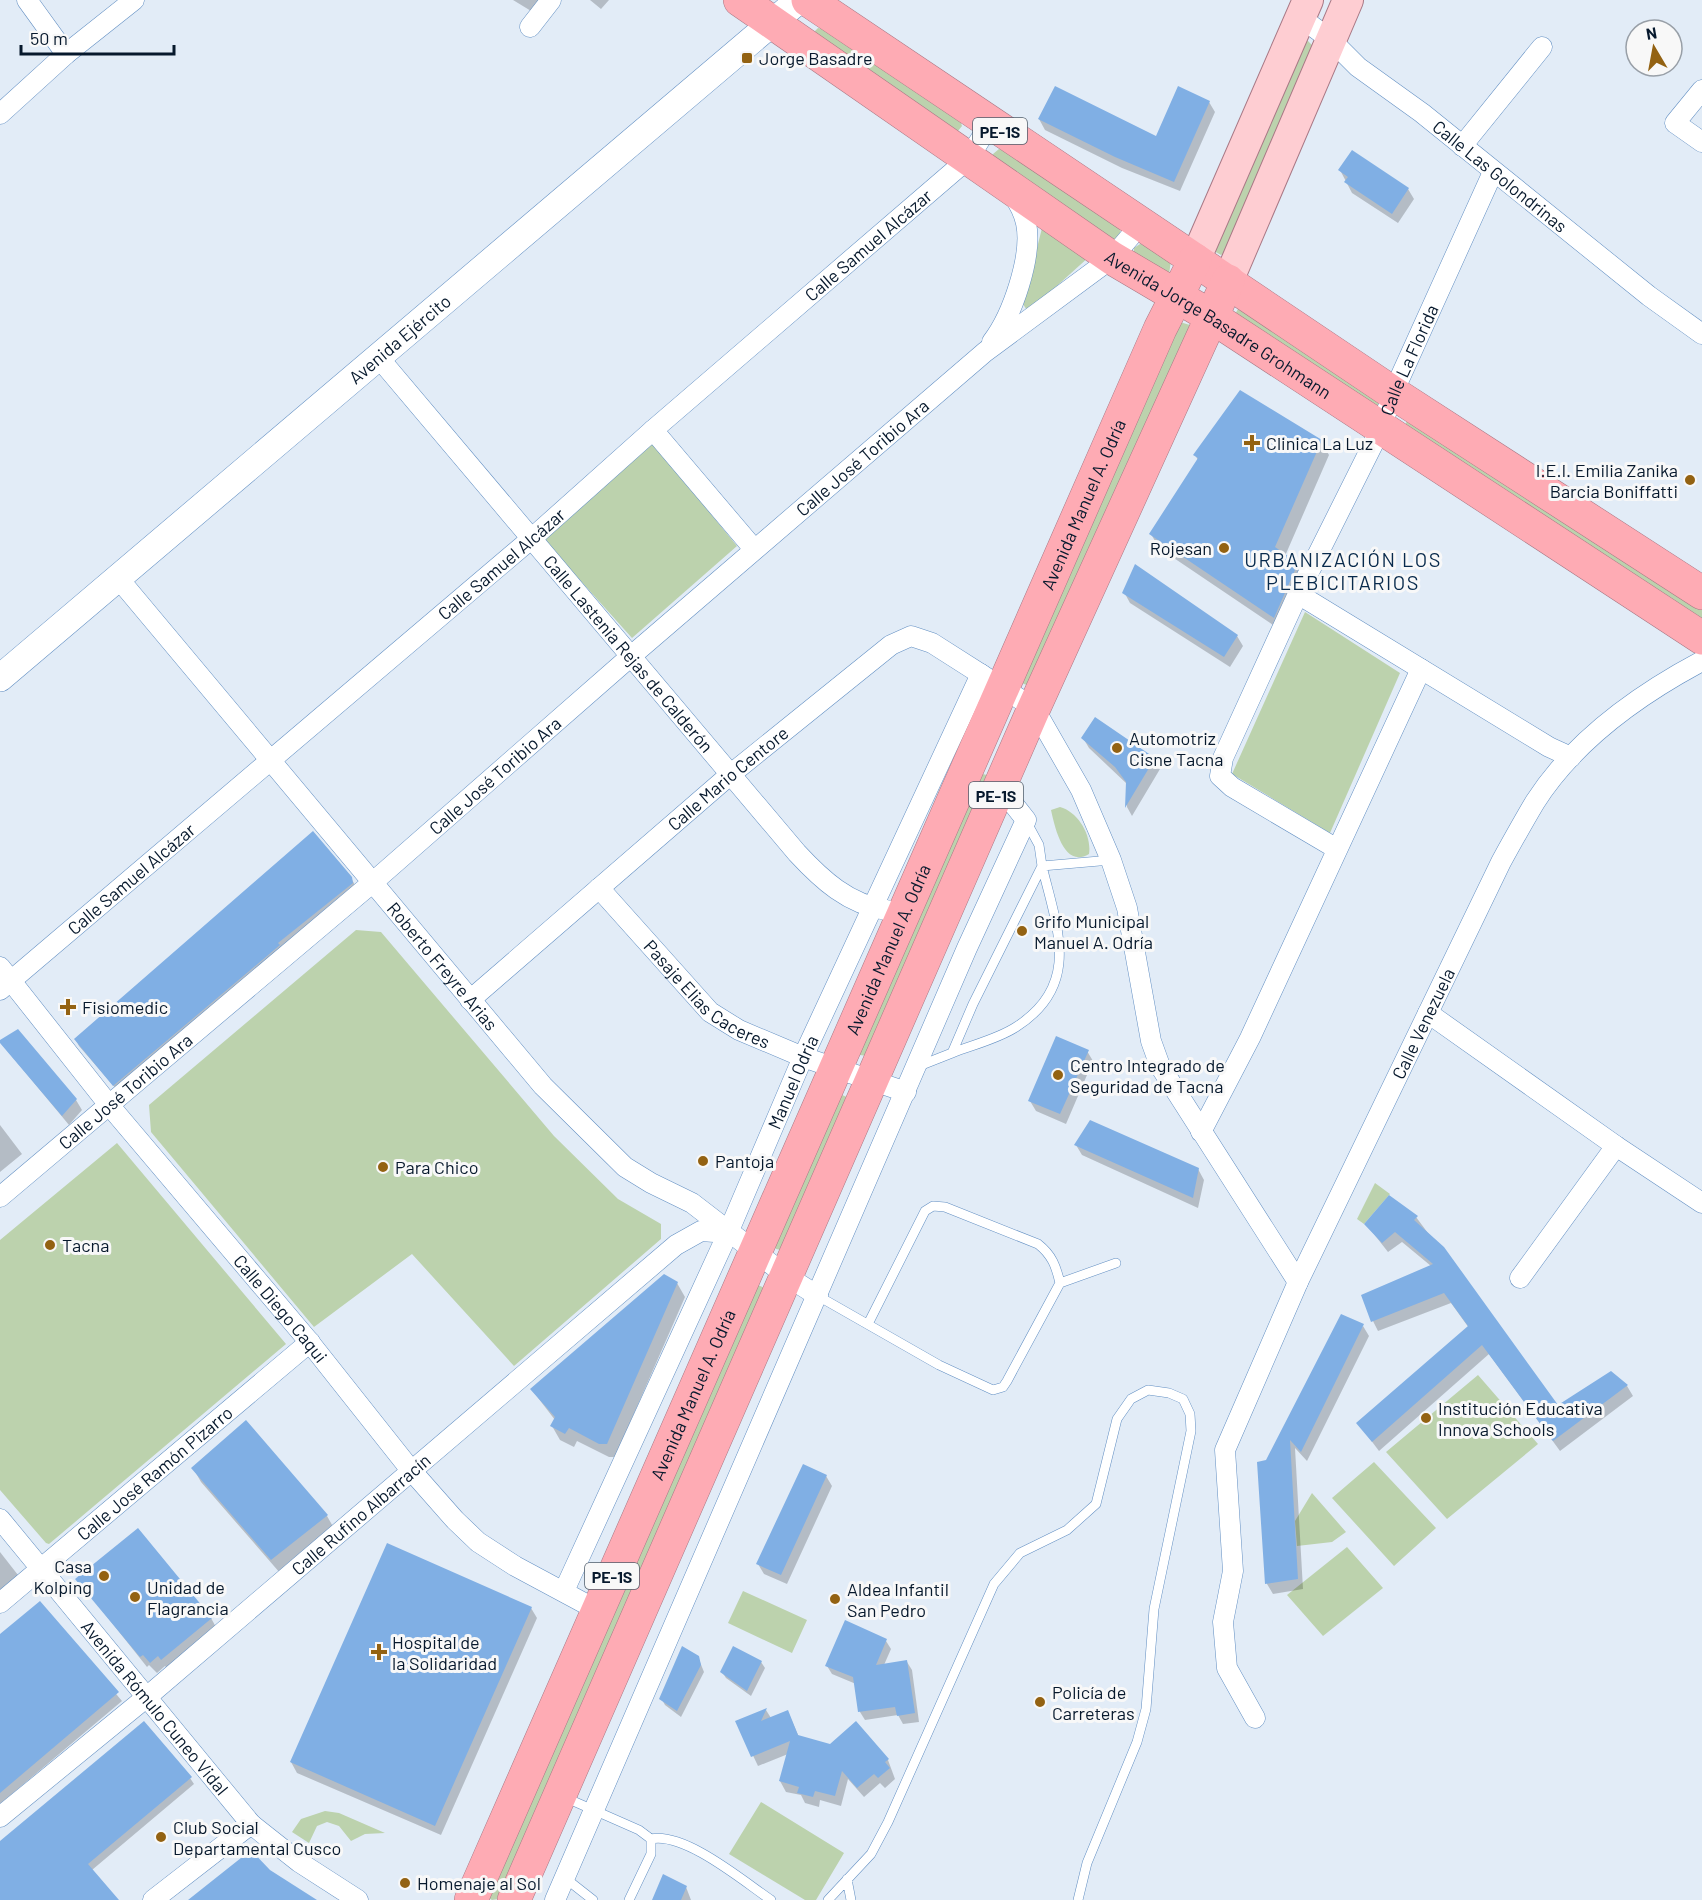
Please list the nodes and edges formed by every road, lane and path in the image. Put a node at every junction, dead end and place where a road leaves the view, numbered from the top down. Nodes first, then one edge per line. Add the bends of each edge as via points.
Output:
1 (27, 0) edge
2 (134, 0) edge
3 (551, 0) edge
4 (740, 0) edge
5 (799, 0) edge
6 (808, 0) edge
7 (1348, 0) edge
8 (1304, 8) edge
9 (773, 22) junction
10 (530, 27) dead end
11 (1331, 40) junction
12 (1542, 47) dead end
13 (66, 54) junction
14 (1702, 90) edge
15 (0, 114) edge
16 (990, 124) junction
17 (1702, 142) edge
18 (1462, 146) junction
19 (968, 159) junction
20 (1493, 172) junction
21 (1003, 181) junction
22 (1140, 225) junction
23 (1112, 258) junction
24 (1195, 260) junction
25 (1228, 281) junction
26 (1176, 296) junction
27 (1212, 316) junction
28 (1702, 334) edge
29 (985, 351) junction
30 (379, 358) junction
31 (1393, 393) junction
32 (1381, 428) junction
33 (653, 430) junction
34 (531, 539) junction
35 (754, 549) junction
36 (118, 578) junction
37 (1702, 593) edge
38 (1298, 594) junction
39 (1702, 638) edge
40 (630, 657) junction
41 (1702, 661) edge
42 (1421, 669) junction
43 (0, 678) edge
44 (992, 681) junction
45 (1034, 708) junction
46 (1571, 757) junction
47 (270, 761) junction
48 (731, 774) junction
49 (1000, 787) junction
50 (1026, 820) junction
51 (1337, 849) junction
52 (1111, 860) junction
53 (1042, 866) junction
54 (372, 883) junction
55 (599, 888) junction
56 (888, 910) junction
57 (4, 979) edge
58 (470, 1000) junction
59 (1428, 1013) junction
60 (952, 1053) junction
61 (803, 1057) junction
62 (916, 1067) junction
63 (835, 1068) junction
64 (873, 1081) junction
65 (906, 1092) junction
66 (109, 1105) junction
67 (1201, 1132) junction
68 (1616, 1146) junction
69 (0, 1197) edge
70 (1702, 1203) edge
71 (728, 1233) junction
72 (755, 1252) junction
73 (1116, 1263) dead end
74 (788, 1277) junction
75 (1520, 1278) dead end
76 (1298, 1282) junction
77 (1060, 1283) junction
78 (818, 1296) junction
79 (868, 1324) junction
80 (310, 1342) junction
81 (410, 1469) junction
82 (0, 1519) edge
83 (40, 1569) junction
84 (564, 1591) junction
85 (0, 1603) edge
86 (597, 1610) junction
87 (148, 1696) junction
88 (1255, 1718) dead end
89 (560, 1796) junction
90 (595, 1810) junction
91 (0, 1817) edge
92 (251, 1824) junction
93 (651, 1839) junction
94 (565, 1878) junction
95 (847, 1879) junction
96 (153, 1900) edge
97 (358, 1900) edge
98 (471, 1900) edge
99 (514, 1900) edge
100 (555, 1900) edge
101 (593, 1900) edge
102 (629, 1900) edge
103 (771, 1900) edge
104 (828, 1900) edge
105 (851, 1900) edge
106 (1078, 1900) edge

1 - 13 street
2 - 13 street
3 - 10 street
4 - 9 highway, Avenida Jorge Basadre Grohmann / PE-1S
5 - 9 main road, Avenida Ejército
6 - 16 highway, Avenida Jorge Basadre Grohmann / PE-1S
7 - 11 main road
8 - 11 street, Calle Las Golondrinas
8 - 24 main road, Avenida Manuel A. Odría
9 - 19 highway, Avenida Jorge Basadre Grohmann / PE-1S
9 - 30 main road, Avenida Ejército
11 - 18 street, Calle Las Golondrinas via 1358,67
11 - 25 main road
12 - 18 street
13 - 15 street
14 - 17 street via 1675,123
16 - 19 street, Calle Samuel Alcázar
16 - 22 highway, Avenida Jorge Basadre Grohmann / PE-1S
18 - 20 street, Calle Las Golondrinas
19 - 21 highway, Avenida Jorge Basadre Grohmann / PE-1S
19 - 33 street, Calle Samuel Alcázar
20 - 28 street, Calle Las Golondrinas
20 - 31 street, Calle La Florida
21 - 23 highway, Avenida Jorge Basadre Grohmann / PE-1S
21 - 29 street, Calle José Toribio Ara via 1026,222 1028,248 1012,305 1001,331
22 - 23 street, Calle José Toribio Ara
22 - 24 highway, Avenida Jorge Basadre Grohmann / PE-1S
23 - 26 highway, Avenida Jorge Basadre Grohmann / PE-1S
23 - 29 street, Calle José Toribio Ara
24 - 25 highway, Avenida Jorge Basadre Grohmann / PE-1S
24 - 26 highway, Avenida Manuel A. Odría
25 - 27 highway, PE-1S
25 - 31 highway, Avenida Jorge Basadre Grohmann
26 - 27 highway, Avenida Jorge Basadre Grohmann
26 - 44 highway, Avenida Manuel A. Odría / PE-1S
27 - 32 highway, Avenida Jorge Basadre Grohmann
27 - 45 highway, PE-1S
29 - 35 street, Calle José Toribio Ara
30 - 34 street, Calle Lastenia Rejas de Calderón
30 - 36 main road, Avenida Ejército
31 - 32 street, Calle La Florida
31 - 37 highway, Avenida Jorge Basadre Grohmann
32 - 38 street, Calle La Florida
32 - 39 highway, Avenida Jorge Basadre Grohmann
33 - 34 street, Calle Samuel Alcázar
33 - 35 street
34 - 40 street, Calle Lastenia Rejas de Calderón
34 - 47 street, Calle Samuel Alcázar
35 - 40 street, Calle José Toribio Ara
36 - 43 main road, Avenida Ejército
36 - 47 street, Roberto Freyre Arias
38 - 42 street
38 - 51 street, Calle La Florida via 1223,758 1220,776
40 - 48 street, Calle Lastenia Rejas de Calderón
40 - 54 street, Calle José Toribio Ara
41 - 46 street, Calle Venezuela via 1610,720
42 - 46 street
42 - 51 street
44 - 45 street
44 - 48 street, Calle Mario Centore via 932,643 911,636 891,645
44 - 56 highway, Avenida Manuel A. Odría / PE-1S
45 - 49 highway, PE-1S
45 - 52 street via 1081,790
46 - 59 street, Calle Venezuela via 1536,801 1501,862
47 - 54 street, Roberto Freyre Arias
47 - 57 street, Calle Samuel Alcázar
48 - 55 street, Calle Mario Centore
48 - 56 street, Calle Lastenia Rejas de Calderón via 812,869 852,900
49 - 50 street
49 - 64 highway, PE-1S
50 - 53 lane via 1039,845
50 - 62 street
51 - 67 street via 1250,1038
52 - 53 lane
52 - 67 street via 1127,908 1151,1041 1160,1066
53 - 60 lane
53 - 60 lane via 1061,963 1047,1001 1016,1028
54 - 58 street, Roberto Freyre Arias
54 - 66 street, Calle José Toribio Ara
55 - 58 street, Calle Mario Centore
55 - 61 street, Pasaje Elias Caceres via 710,1012 739,1030
56 - 61 street, Manuel Odria
56 - 63 highway, Avenida Manuel A. Odría / PE-1S
57 - 66 street, Calle Diego Caqui
58 - 71 street, Roberto Freyre Arias via 543,1086 604,1148 651,1183 692,1203
59 - 68 street
59 - 76 street, Calle Venezuela
60 - 62 lane
61 - 63 street, Pasaje Elias Caceres
61 - 71 street, Manuel Odria
62 - 65 street
63 - 64 street, Pasaje Elias Caceres
63 - 72 highway, Avenida Manuel A. Odría / PE-1S
64 - 65 street, Pasaje Elias Caceres
64 - 74 highway, PE-1S
65 - 78 street
66 - 69 street, Calle José Toribio Ara
66 - 80 street, Calle Diego Caqui
67 - 76 street
68 - 70 street
68 - 75 street
71 - 72 street, Roberto Freyre Arias
71 - 81 street, Calle Rufino Albarracín via 701,1230 676,1245
71 - 84 street, Manuel Odria
72 - 74 street, Roberto Freyre Arias
72 - 86 highway, Avenida Manuel A. Odría / PE-1S
73 - 77 lane
74 - 78 street, Roberto Freyre Arias
74 - 89 highway, PE-1S
76 - 88 street, Calle Venezuela via 1225,1450 1233,1571 1223,1622 1227,1668
77 - 79 lane via 999,1389 993,1390 939,1365
77 - 79 lane via 1050,1254 1038,1244 945,1207 933,1206 926,1211
78 - 79 lane
78 - 90 street
80 - 81 street, Calle Diego Caqui
80 - 83 street, Calle José Ramón Pizarro
81 - 84 street, Calle Diego Caqui via 478,1542
81 - 87 street, Calle Rufino Albarracín
82 - 83 street, Avenida Rómulo Cuneo Vidal
83 - 85 street, Calle José Ramón Pizarro
83 - 87 street, Avenida Rómulo Cuneo Vidal
84 - 86 street, Calle Diego Caqui
86 - 98 highway, Avenida Manuel A. Odría / PE-1S
87 - 91 street, Calle Rufino Albarracín
87 - 92 street, Avenida Rómulo Cuneo Vidal
89 - 90 lane
89 - 99 highway, PE-1S
90 - 93 lane
90 - 94 street
92 - 96 street
92 - 97 street, Avenida Rómulo Cuneo Vidal via 299,1862
93 - 102 lane via 651,1854
93 - 103 lane via 663,1837 691,1848
94 - 100 street
94 - 101 lane
95 - 104 lane
95 - 105 lane
95 - 106 lane via 871,1854 888,1822 994,1584 1020,1554 1067,1530 1096,1504 1117,1419 1131,1400 1148,1390 1169,1393 1183,1399 1190,1414 1191,1431 1154,1609 1146,1709 1137,1742 1087,1863

